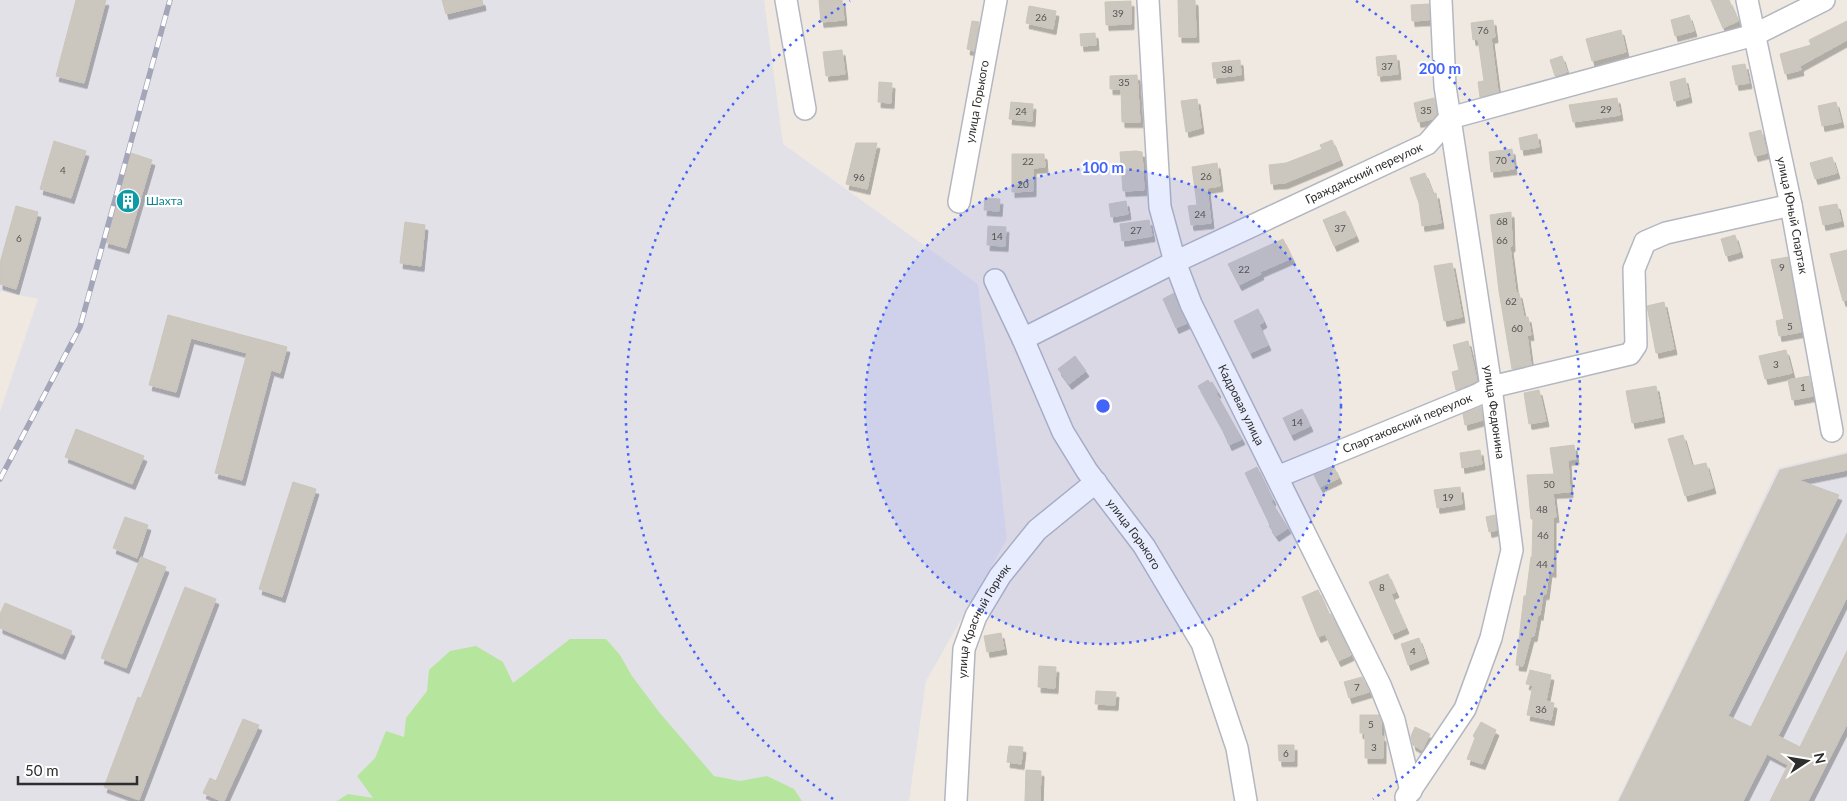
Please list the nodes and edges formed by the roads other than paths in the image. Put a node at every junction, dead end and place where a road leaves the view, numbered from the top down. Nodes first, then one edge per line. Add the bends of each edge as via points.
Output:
1 (786, 0) edge
2 (996, 0) edge
3 (1148, 0) edge
4 (1440, 0) edge
5 (1747, 0) edge
6 (1824, 0) edge
7 (1754, 35) junction
8 (805, 109) dead end
9 (1450, 118) junction
10 (960, 202) dead end
11 (1791, 205) junction
12 (1175, 262) junction
13 (995, 280) dead end
14 (1023, 339) junction
15 (1491, 387) junction
16 (1832, 431) dead end
17 (1277, 477) junction
18 (1096, 482) junction
19 (1407, 796) edge
20 (956, 801) edge
21 (1246, 801) edge

1 - 8 street
2 - 10 street, улица Горького
3 - 12 street, Кадровая улица via 1160,207
4 - 9 street, улица Федюнина
5 - 7 street, улица Юный Спартак
6 - 7 street
7 - 9 street
7 - 11 street, улица Юный Спартак
9 - 12 street, Гражданский переулок via 1427,144
9 - 15 street, улица Федюнина
11 - 15 street, Спартаковский переулок via 1666,233 1645,242 1634,269 1636,345 1630,354
11 - 16 street, улица Юный Спартак
12 - 14 street, Гражданский переулок
12 - 17 street, Кадровая улица via 1191,304
13 - 14 street, улица Горького
14 - 18 street, улица Горького via 1063,432
15 - 17 street, Спартаковский переулок
15 - 19 street, улица Федюнина via 1512,550 1491,638 1465,709
17 - 19 street, Кадровая улица via 1380,685 1394,720
18 - 20 street, улица Красный Горняк via 1037,530 1000,576 976,616 964,649
18 - 21 street, улица Горького via 1144,546 1202,643 1236,748

